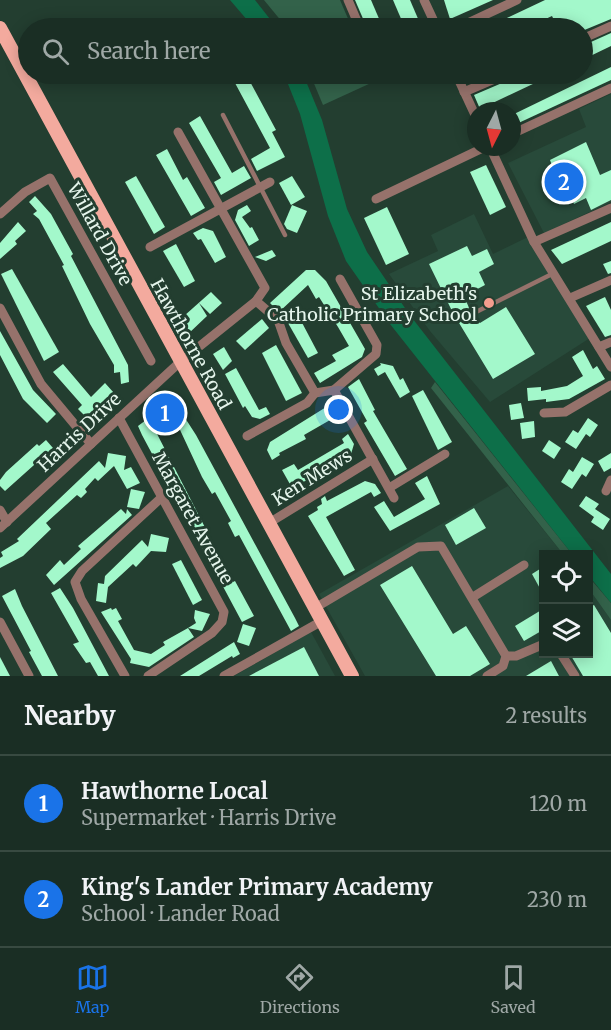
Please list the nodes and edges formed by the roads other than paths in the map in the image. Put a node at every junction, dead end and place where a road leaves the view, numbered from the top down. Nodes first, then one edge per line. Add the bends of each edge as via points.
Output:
1 (348, 0) edge
2 (424, 0) edge
3 (517, 0) edge
4 (356, 18) edge
5 (432, 18) edge
6 (478, 18) edge
7 (611, 26) edge
8 (593, 34) edge
9 (1, 35) edge
10 (18, 66) edge
11 (28, 84) edge
12 (460, 84) edge
13 (483, 84) edge
14 (611, 88) edge
15 (464, 92) junction
16 (469, 102) edge
17 (223, 115) dead end
18 (521, 130) edge
19 (178, 132) dead end
20 (467, 156) edge
21 (494, 156) edge
22 (266, 185) junction
23 (376, 199) dead end
24 (611, 208) edge
25 (222, 210) junction
26 (0, 214) edge
27 (285, 235) dead end
28 (534, 242) junction
29 (150, 247) dead end
30 (554, 273) junction
31 (340, 279) dead end
32 (611, 280) edge
33 (570, 298) junction
34 (256, 301) junction
35 (0, 308) edge
36 (476, 312) dead end
37 (611, 342) edge
38 (599, 347) junction
39 (151, 361) dead end
40 (180, 362) junction
41 (611, 367) edge
42 (611, 385) edge
43 (334, 390) junction
44 (315, 393) junction
45 (544, 413) dead end
46 (119, 418) junction
47 (247, 436) dead end
48 (91, 444) junction
49 (445, 454) dead end
50 (373, 459) junction
51 (611, 480) edge
52 (389, 488) junction
53 (606, 491) dead end
54 (162, 497) junction
55 (394, 498) dead end
56 (0, 510) edge
57 (269, 523) junction
58 (3, 525) edge
59 (524, 565) dead end
60 (473, 597) junction
61 (315, 608) junction
62 (322, 621) junction
63 (0, 622) edge
64 (539, 646) edge
65 (506, 656) junction
66 (563, 658) edge
67 (29, 676) edge
68 (125, 676) edge
69 (148, 676) edge
70 (224, 676) edge
71 (352, 676) edge
72 (487, 676) edge
73 (574, 676) edge

1 - 4 street
2 - 5 street
3 - 6 street
7 - 8 street
9 - 10 main road, Hawthorne Road
11 - 40 main road, Hawthorne Road
12 - 15 street
13 - 15 street
14 - 18 street
15 - 16 street
17 - 22 lane
19 - 25 street
20 - 23 street
21 - 28 street
22 - 25 street
22 - 27 lane
24 - 28 street
25 - 29 street
25 - 34 street, Harris Drive via 265,288
26 - 39 street, Willard Drive via 24,192 50,178
28 - 30 street
30 - 33 street
30 - 36 lane
31 - 43 street via 377,345 376,354
32 - 33 street
33 - 38 street
34 - 40 street, Harris Drive
34 - 44 street via 278,320 286,343
35 - 48 street via 41,384
37 - 38 street
38 - 41 street
40 - 46 street, Harris Drive
40 - 57 main road, Hawthorne Road
42 - 45 street via 565,412
43 - 44 street
43 - 50 street
44 - 47 street via 307,403
46 - 48 street, Harris Drive
46 - 54 street, Margaret Avenue
48 - 58 street, Harris Drive
49 - 52 street
50 - 52 street
50 - 57 street, Ken Mews
51 - 53 street
52 - 55 street
54 - 68 street via 75,582
54 - 69 street, Margaret Avenue via 222,605 222,622
56 - 58 street
57 - 61 main road, Hawthorne Road
59 - 60 street
60 - 61 street via 441,546 429,545 418,547
60 - 65 street
61 - 62 main road, Hawthorne Road
62 - 70 street
62 - 71 main road, Hawthorne Road
63 - 67 street
64 - 65 street
65 - 72 street via 503,666
66 - 73 street

